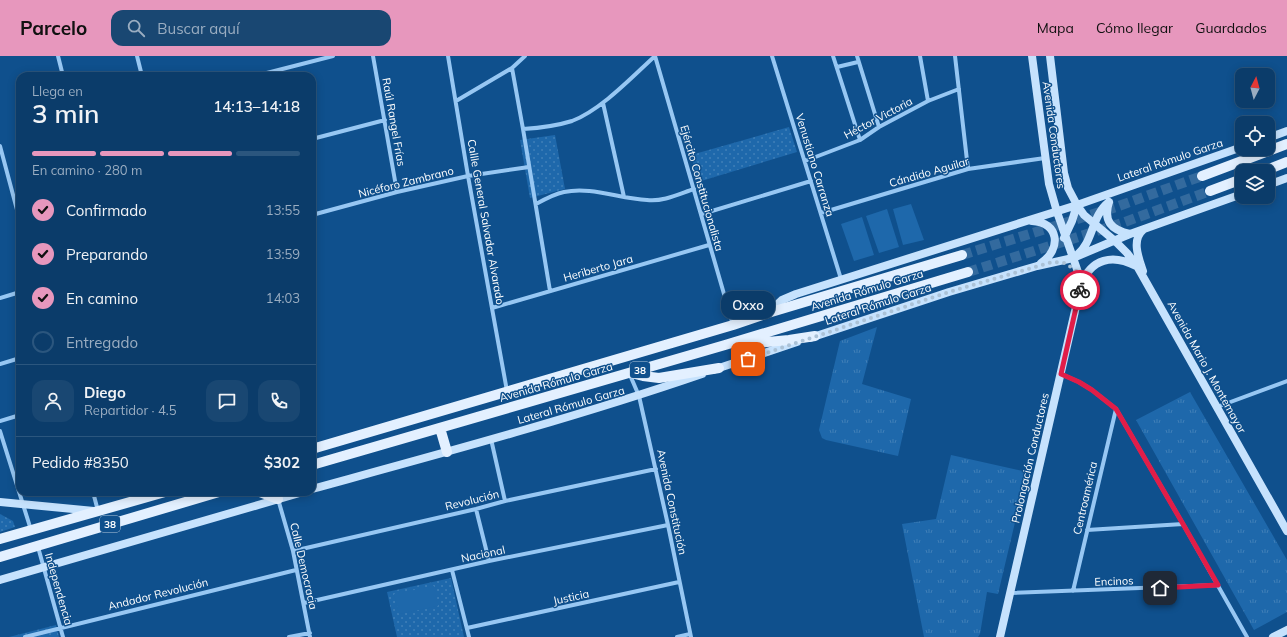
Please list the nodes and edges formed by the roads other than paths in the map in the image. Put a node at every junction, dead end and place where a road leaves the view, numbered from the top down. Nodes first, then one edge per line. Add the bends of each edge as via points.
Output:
1 (58, 56) edge
2 (137, 56) edge
3 (332, 56) edge
4 (373, 56) edge
5 (448, 56) edge
6 (525, 56) edge
7 (655, 56) edge
8 (772, 56) edge
9 (833, 56) edge
10 (857, 56) edge
11 (920, 56) edge
12 (955, 56) edge
13 (1032, 56) edge
14 (1050, 56) edge
15 (858, 62) junction
16 (837, 67) junction
17 (512, 68) junction
18 (62, 72) edge
19 (141, 72) edge
20 (270, 72) edge
21 (959, 89) junction
22 (456, 101) junction
23 (928, 101) junction
24 (603, 103) junction
25 (385, 120) junction
26 (879, 127) junction
27 (523, 129) junction
28 (1287, 131) edge
29 (1275, 135) edge
30 (316, 138) edge
31 (860, 140) junction
32 (1287, 144) edge
33 (0, 146) edge
34 (1235, 149) edge
35 (1045, 158) junction
36 (805, 161) junction
37 (1287, 162) edge
38 (529, 166) junction
39 (1275, 167) edge
40 (968, 169) junction
41 (468, 176) junction
42 (1202, 176) tunnel mouth
43 (1287, 178) edge
44 (811, 181) junction
45 (1235, 182) edge
46 (1275, 182) edge
47 (694, 189) junction
48 (1210, 191) tunnel mouth
49 (397, 192) junction
50 (1113, 192) junction
51 (1235, 196) edge
52 (624, 198) junction
53 (1109, 202) junction
54 (536, 204) junction
55 (1077, 205) junction
56 (16, 206) edge
57 (1057, 212) junction
58 (316, 213) edge
59 (821, 213) junction
60 (702, 214) junction
61 (1025, 221) junction
62 (1094, 223) junction
63 (1144, 229) junction
64 (1130, 234) junction
65 (1065, 236) junction
66 (1115, 241) junction
67 (709, 245) junction
68 (962, 256) tunnel mouth
69 (1052, 258) junction
70 (1073, 258) junction
71 (1137, 266) junction
72 (968, 272) tunnel mouth
73 (1078, 272) junction
74 (841, 279) junction
75 (1081, 285) junction
76 (1148, 286) junction
77 (550, 291) junction
78 (16, 293) edge
79 (0, 298) edge
80 (492, 308) junction
81 (768, 313) junction
82 (733, 325) junction
83 (815, 336) junction
84 (725, 345) junction
85 (16, 359) edge
86 (0, 364) edge
87 (719, 368) junction
88 (630, 373) junction
89 (1061, 374) junction
90 (1287, 381) edge
91 (507, 392) junction
92 (639, 396) junction
93 (1217, 407) junction
94 (1116, 409) junction
95 (16, 416) edge
96 (0, 421) edge
97 (440, 428) junction
98 (0, 431) edge
99 (491, 439) junction
100 (316, 448) edge
101 (447, 452) junction
102 (316, 464) edge
103 (656, 468) junction
104 (16, 484) edge
105 (316, 488) edge
106 (20, 496) edge
107 (94, 496) edge
108 (150, 496) edge
109 (206, 496) edge
110 (270, 496) edge
111 (289, 496) edge
112 (278, 499) junction
113 (0, 502) edge
114 (505, 502) junction
115 (22, 504) junction
116 (476, 510) junction
117 (98, 511) junction
118 (1183, 524) junction
119 (668, 525) junction
120 (31, 530) junction
121 (1087, 530) junction
122 (1287, 531) edge
123 (0, 539) edge
124 (37, 546) junction
125 (293, 551) junction
126 (0, 556) edge
127 (489, 561) junction
128 (43, 567) junction
129 (296, 570) junction
130 (452, 570) junction
131 (0, 580) edge
132 (680, 582) junction
133 (1218, 585) junction
134 (1073, 591) junction
135 (1011, 593) junction
136 (304, 604) junction
137 (61, 628) junction
138 (467, 628) junction
139 (1287, 630) edge
140 (310, 635) edge
141 (690, 636) edge
142 (25, 637) edge
143 (63, 637) edge
144 (289, 637) edge
145 (469, 637) edge
146 (677, 637) edge
147 (1000, 637) edge
148 (1247, 637) edge
149 (1273, 637) edge

1 - 18 street
2 - 19 street
3 - 20 street
4 - 25 street, Raúl Rangel Frías
5 - 22 street, Callle General Salvador Alvarado
6 - 17 street
7 - 24 street
7 - 47 street, Ejército Constitucionalista
8 - 36 street, Venustiano Carranza
9 - 16 street
10 - 15 street
11 - 23 street
12 - 21 street
13 - 35 street, Avenida Conductores
14 - 55 street, Avenida Conductores via 1064,173
15 - 16 street
15 - 26 street
16 - 31 street
17 - 22 street
17 - 27 street
21 - 23 street, Héctor Victoria
21 - 40 street
22 - 41 street, Callle General Salvador Alvarado
23 - 26 street, Héctor Victoria
24 - 27 street via 573,120 548,127
24 - 52 street
25 - 30 street
25 - 49 street, Raúl Rangel Frías
26 - 31 street, Héctor Victoria
27 - 38 street
28 - 29 street
31 - 36 street, Héctor Victoria
32 - 42 main road
33 - 56 street
34 - 50 street, Lateral Rómulo Garza
35 - 40 street, Cándido Aguilar
35 - 57 street, Avenida Conductores
36 - 44 street, Venustiano Carranza
37 - 39 main road
38 - 41 street, Nicéforo Zambrano
38 - 54 street
40 - 59 street, Cándido Aguilar
41 - 49 street, Nicéforo Zambrano
41 - 80 street, Callle General Salvador Alvarado
43 - 46 street
44 - 59 street, Venustiano Carranza
44 - 60 street
45 - 48 main road
47 - 52 street via 656,200
47 - 60 street, Ejército Constitucionalista
49 - 58 street, Nicéforo Zambrano
50 - 53 street
50 - 55 street, Lateral Rómulo Garza
51 - 63 street
52 - 54 street via 578,191 555,195
53 - 62 street via 1098,213
53 - 64 street via 1109,223 1119,231
54 - 77 street
55 - 57 street, Lateral Rómulo Garza
55 - 62 street, Avenida Conductores
55 - 65 street
57 - 61 street, Lateral Rómulo Garza
57 - 65 street, Avenida Conductores
59 - 74 street, Venustiano Carranza
60 - 67 street, Ejército Constitucionalista
61 - 69 street via 1041,223 1052,230 1056,244
61 - 74 street, Lateral Rómulo Garza
62 - 66 street, Avenida Mario J. Montemayor
62 - 70 street via 1084,248
63 - 64 street
63 - 76 street via 1138,237 1137,248
64 - 66 street
65 - 69 street
65 - 70 street, Avenida Conductores
66 - 70 street
66 - 71 street, Avenida Mario J. Montemayor
67 - 77 street, Heriberto Jara
67 - 82 street, Ejército Constitucionalista
68 - 81 main road, Avenida Rómulo Garza / 38
69 - 70 street
69 - 73 street
69 - 83 street, Lateral Rómulo Garza via 1037,266
70 - 73 street, Avenida Conductores
71 - 75 street via 1119,260 1102,261 1090,269
71 - 76 street, Avenida Mario J. Montemayor
72 - 84 main road, Avenida Rómulo Garza / 38
73 - 75 street, Avenida Conductores
74 - 81 street, Lateral Rómulo Garza via 782,300
75 - 89 street, Prolongación Conductores
76 - 93 street, Avenida Mario J. Montemayor
77 - 80 street, Heriberto Jara
78 - 79 street
80 - 91 street, Callle General Salvador Alvarado
81 - 82 main road, Avenida Rómulo Garza / 38
82 - 91 main road, Avenida Rómulo Garza / 38
83 - 84 main road
83 - 87 street, Lateral Rómulo Garza
84 - 88 main road, Avenida Rómulo Garza / 38
85 - 86 street
87 - 88 main road via 659,378
87 - 92 street, Lateral Rómulo Garza
88 - 92 street, Avenida Constitución
88 - 97 main road, Avenida Rómulo Garza / 38
89 - 94 street via 1092,390
89 - 135 street, Prolongación Conductores
90 - 93 street
91 - 100 main road, Avenida Rómulo Garza / 38
92 - 99 street, Lateral Rómulo Garza
92 - 103 street, Avenida Constitución
93 - 122 street, Avenida Mario J. Montemayor
94 - 118 street
94 - 121 street, Centroamérica
95 - 96 street
97 - 101 main road
97 - 102 main road, Avenida Rómulo Garza / 38
98 - 104 street
99 - 101 street, Lateral Rómulo Garza
99 - 114 street
101 - 105 street, Lateral Rómulo Garza
103 - 114 street, Revolución
103 - 119 street, Avenida Constitución
106 - 115 street
107 - 117 street
108 - 117 main road, 38
109 - 124 main road, 38
110 - 112 main road
111 - 112 street
112 - 125 street, Calle Democracia
112 - 128 street
113 - 115 street
114 - 116 street, Revolución
115 - 117 street
115 - 120 street
116 - 125 street, Revolución
116 - 127 street
117 - 120 main road, 38
118 - 121 street
118 - 133 street
119 - 127 street, Nacional
119 - 132 street, Avenida Constitución
120 - 123 main road, 38
121 - 134 street, Centroamérica
124 - 126 main road, 38
124 - 128 street, Independencia
125 - 129 street, Calle Democracia
127 - 130 street, Nacional
128 - 131 street
128 - 137 street, Independencia
129 - 136 street, Calle Democracia
129 - 137 street, Andador Revolución
130 - 136 street, Nacional
130 - 138 street
132 - 138 street, Justicia
132 - 141 street, Avenida Constitución
133 - 134 street, Encinos
133 - 148 street
134 - 135 street, Encinos
135 - 147 street, Prolongación Conductores
136 - 140 street, Calle Democracia
137 - 142 street, Andador Revolución
137 - 143 street, Independencia
138 - 145 street
139 - 149 street
140 - 144 street
141 - 146 street

